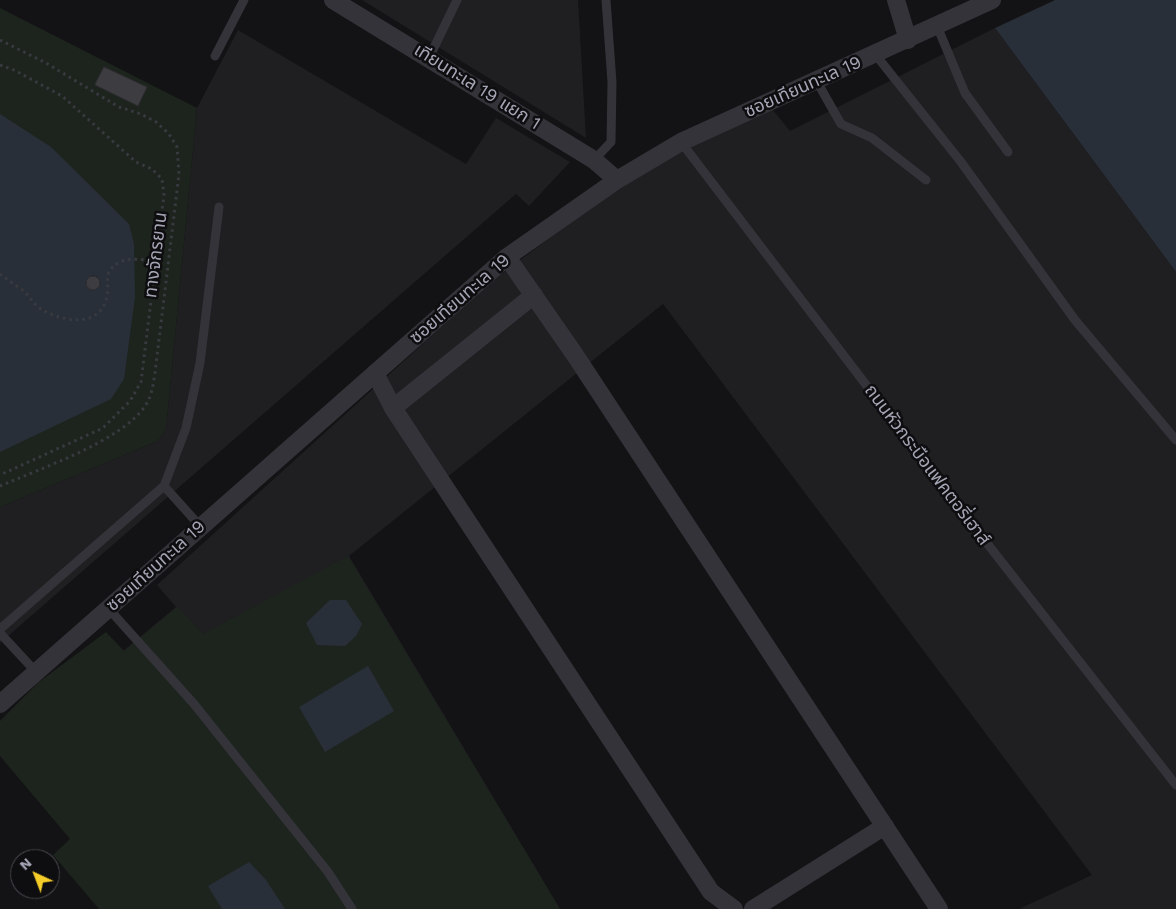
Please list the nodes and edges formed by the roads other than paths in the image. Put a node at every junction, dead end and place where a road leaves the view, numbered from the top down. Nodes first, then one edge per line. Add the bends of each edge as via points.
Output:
1 (244, 0) edge
2 (333, 0) edge
3 (457, 0) edge
4 (606, 0) edge
5 (896, 0) edge
6 (992, 0) edge
7 (937, 26) junction
8 (908, 40) junction
9 (875, 54) junction
10 (215, 56) dead end
11 (429, 58) junction
12 (816, 80) junction
13 (681, 142) junction
14 (1008, 152) dead end
15 (594, 160) junction
16 (616, 180) junction
17 (926, 180) dead end
18 (220, 207) dead end
19 (507, 257) junction
20 (534, 295) junction
21 (375, 373) junction
22 (393, 408) junction
23 (1176, 440) edge
24 (164, 486) junction
25 (200, 526) junction
26 (108, 608) junction
27 (0, 631) edge
28 (36, 672) junction
29 (0, 704) edge
30 (1176, 785) edge
31 (885, 826) junction
32 (352, 909) edge
33 (734, 909) edge
34 (753, 909) edge
35 (939, 909) edge

1 - 10 lane
2 - 11 street, เทียนทะเล 19 แยก 1
3 - 11 lane
4 - 15 lane via 612,82 611,142
5 - 8 street
6 - 7 street, ซอยเทียนทะเล 19
7 - 8 street, ซอยเทียนทะเล 19
7 - 14 lane via 965,94
8 - 9 street, ซอยเทียนทะเล 19
9 - 12 street, ซอยเทียนทะเล 19
9 - 23 lane via 961,162 1075,320
11 - 15 street, เทียนทะเล 19 แยก 1
12 - 13 street, ซอยเทียนทะเล 19
12 - 17 lane via 841,124 872,138
13 - 16 street, ซอยเทียนทะเล 19
13 - 30 lane, ถนนหัวกระบือแฟคตอรี่เฮาส์
15 - 16 street, เทียนทะเล 19 แยก 1
16 - 19 street, ซอยเทียนทะเล 19
18 - 24 lane via 200,363 186,428
19 - 20 street
19 - 21 street, ซอยเทียนทะเล 19
20 - 22 street
20 - 31 street
21 - 22 street
21 - 25 street, ซอยเทียนทะเล 19
22 - 33 street via 711,892
24 - 25 lane
24 - 27 lane
25 - 26 street, ซอยเทียนทะเล 19
26 - 28 street, ซอยเทียนทะเล 19
26 - 32 lane via 194,704 328,872
27 - 28 lane
28 - 29 street, ซอยเทียนทะเล 19
31 - 34 street
31 - 35 street

